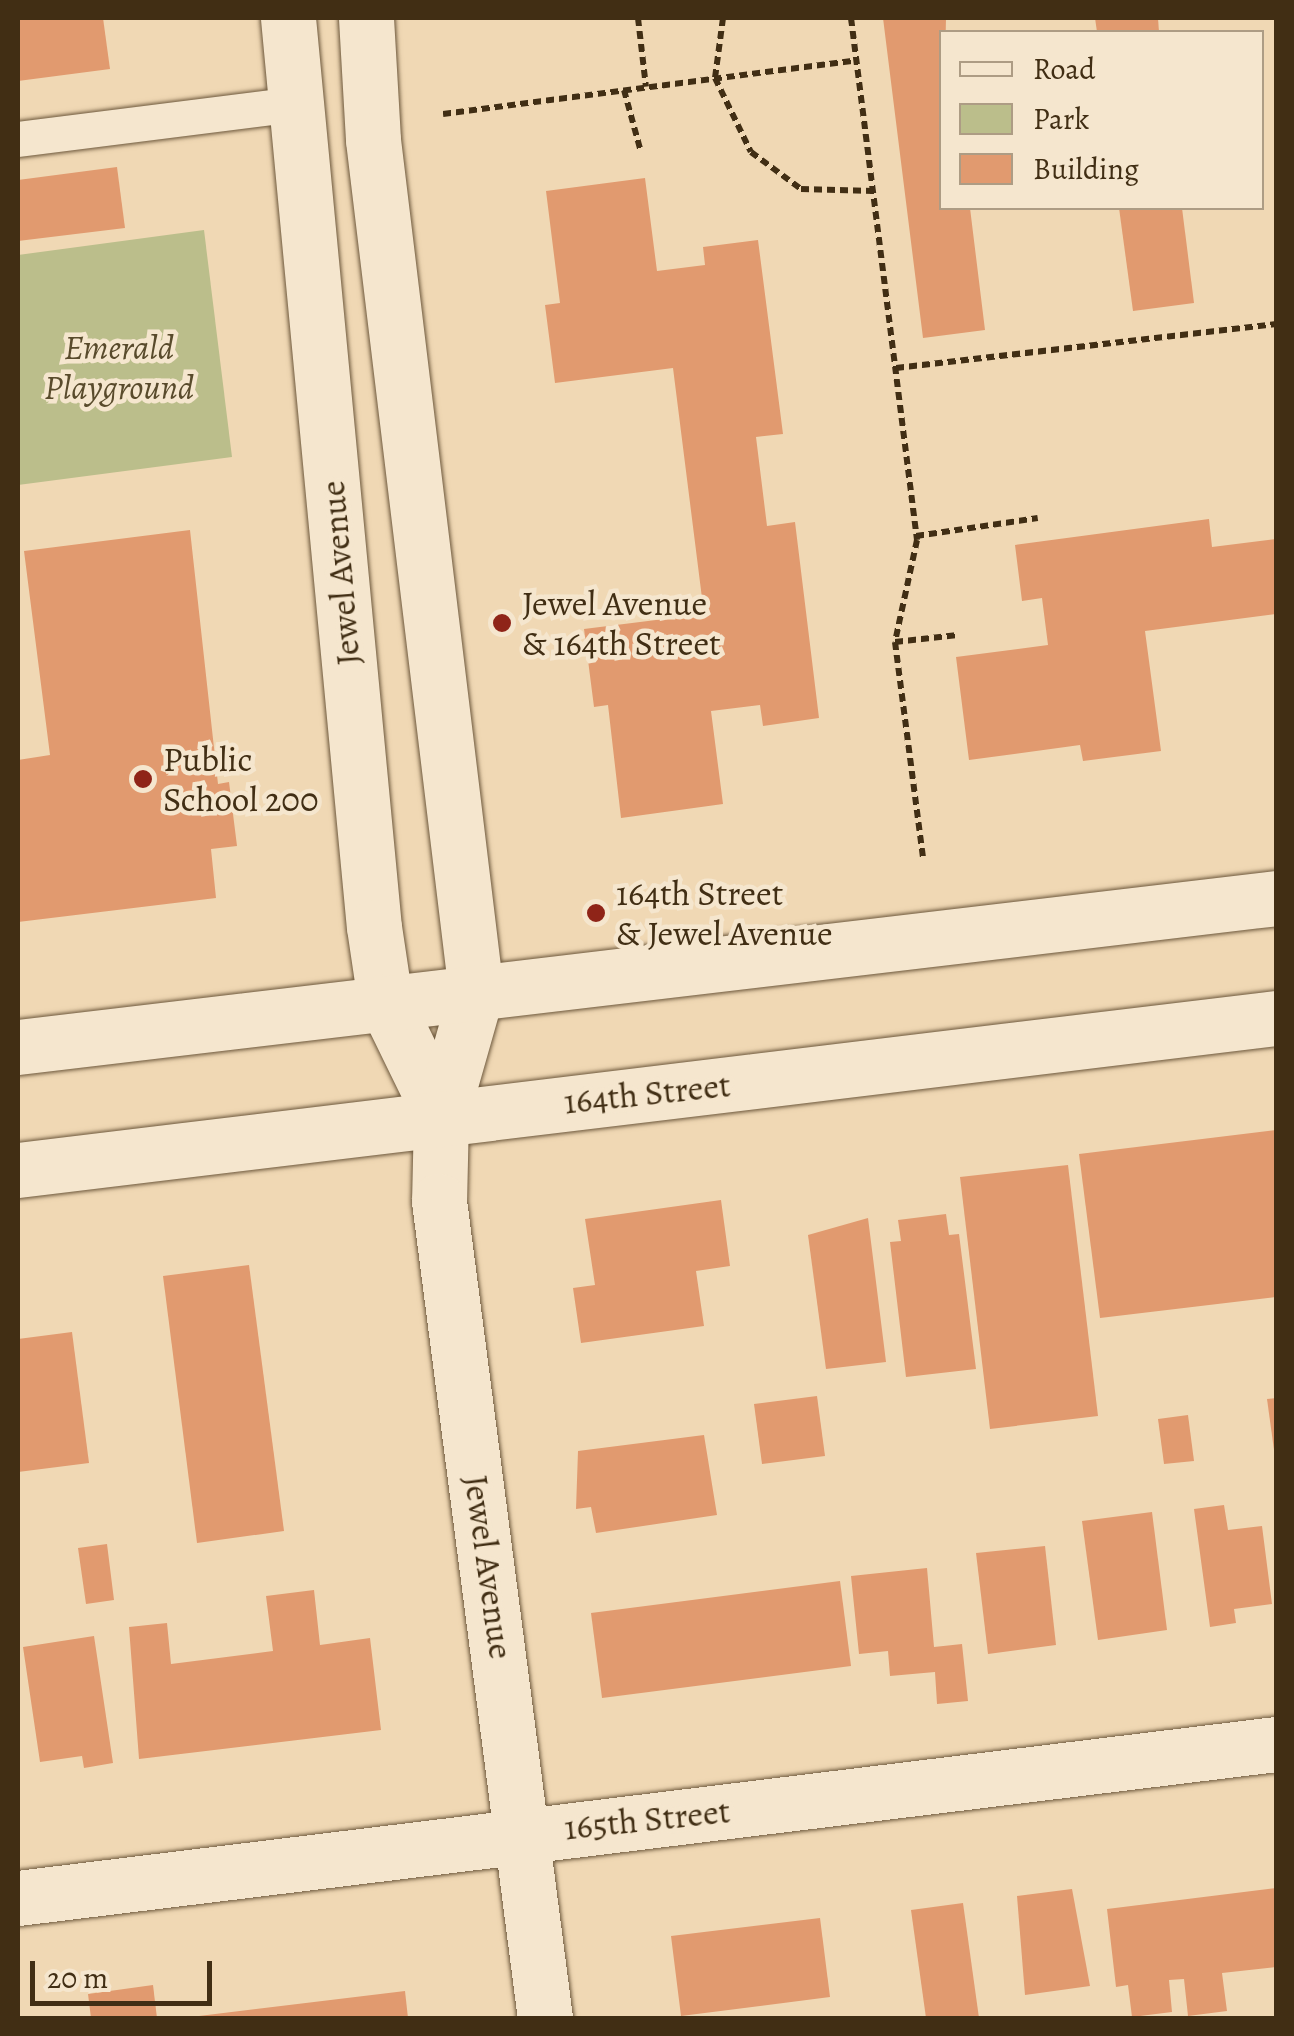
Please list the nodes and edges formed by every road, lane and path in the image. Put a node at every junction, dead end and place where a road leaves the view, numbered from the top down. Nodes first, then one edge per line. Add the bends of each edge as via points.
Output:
1 (288, 18) edge
2 (366, 18) edge
3 (638, 18) edge
4 (723, 18) edge
5 (851, 18) edge
6 (857, 60) junction
7 (715, 78) junction
8 (646, 87) junction
9 (624, 90) junction
10 (296, 104) junction
11 (443, 114) dead end
12 (18, 139) edge
13 (641, 152) dead end
14 (874, 192) junction
15 (1276, 324) edge
16 (896, 368) junction
17 (1038, 518) dead end
18 (916, 536) junction
19 (958, 635) dead end
20 (895, 642) junction
21 (923, 859) dead end
22 (1276, 898) edge
23 (476, 993) junction
24 (385, 1001) junction
25 (1276, 1018) edge
26 (18, 1048) edge
27 (441, 1116) junction
28 (18, 1170) edge
29 (1276, 1744) edge
30 (525, 1831) junction
31 (18, 1898) edge
32 (545, 2018) edge

1 - 10 street, Jewel Avenue
2 - 23 street, Jewel Avenue via 372,140
3 - 8 path
4 - 7 path
5 - 6 path
6 - 7 path
6 - 14 path
7 - 8 path
7 - 14 path via 722,107 767,169 802,188
8 - 9 path
9 - 11 path
9 - 13 path
10 - 12 lane
10 - 24 street, Jewel Avenue
14 - 16 path
15 - 16 path
16 - 18 path
17 - 18 path
18 - 20 path
19 - 20 path
20 - 21 path
22 - 23 street
23 - 24 street
23 - 27 street, Jewel Avenue
24 - 26 street
24 - 27 street, Jewel Avenue
25 - 27 street, 164th Street
27 - 28 street, 164th Street
27 - 30 street, Jewel Avenue via 439,1202
29 - 30 street, 165th Street
30 - 31 street, 165th Street
30 - 32 street, Jewel Avenue

